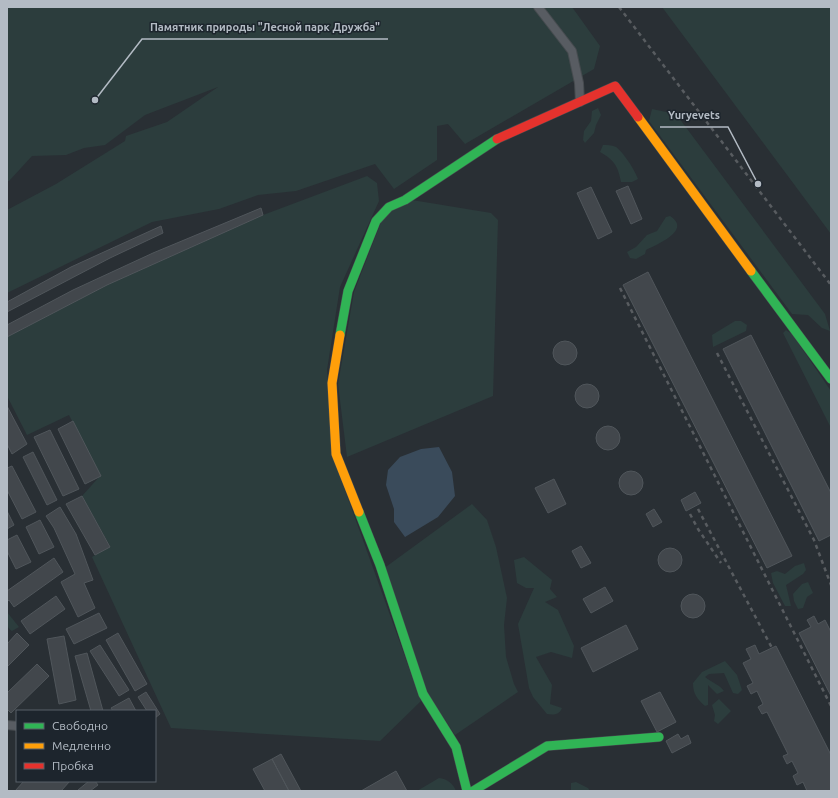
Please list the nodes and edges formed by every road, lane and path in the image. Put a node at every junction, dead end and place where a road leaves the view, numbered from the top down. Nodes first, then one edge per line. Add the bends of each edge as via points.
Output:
1 (538, 7) edge
2 (580, 102) junction
3 (831, 379) edge
4 (659, 737) dead end
5 (467, 791) edge
6 (473, 791) edge

1 - 2 street via 572,51
2 - 3 street via 615,86
2 - 5 street via 492,141 405,200 389,207 376,221 348,291 332,383 336,454 380,565 423,694 456,747
4 - 6 street via 547,746

